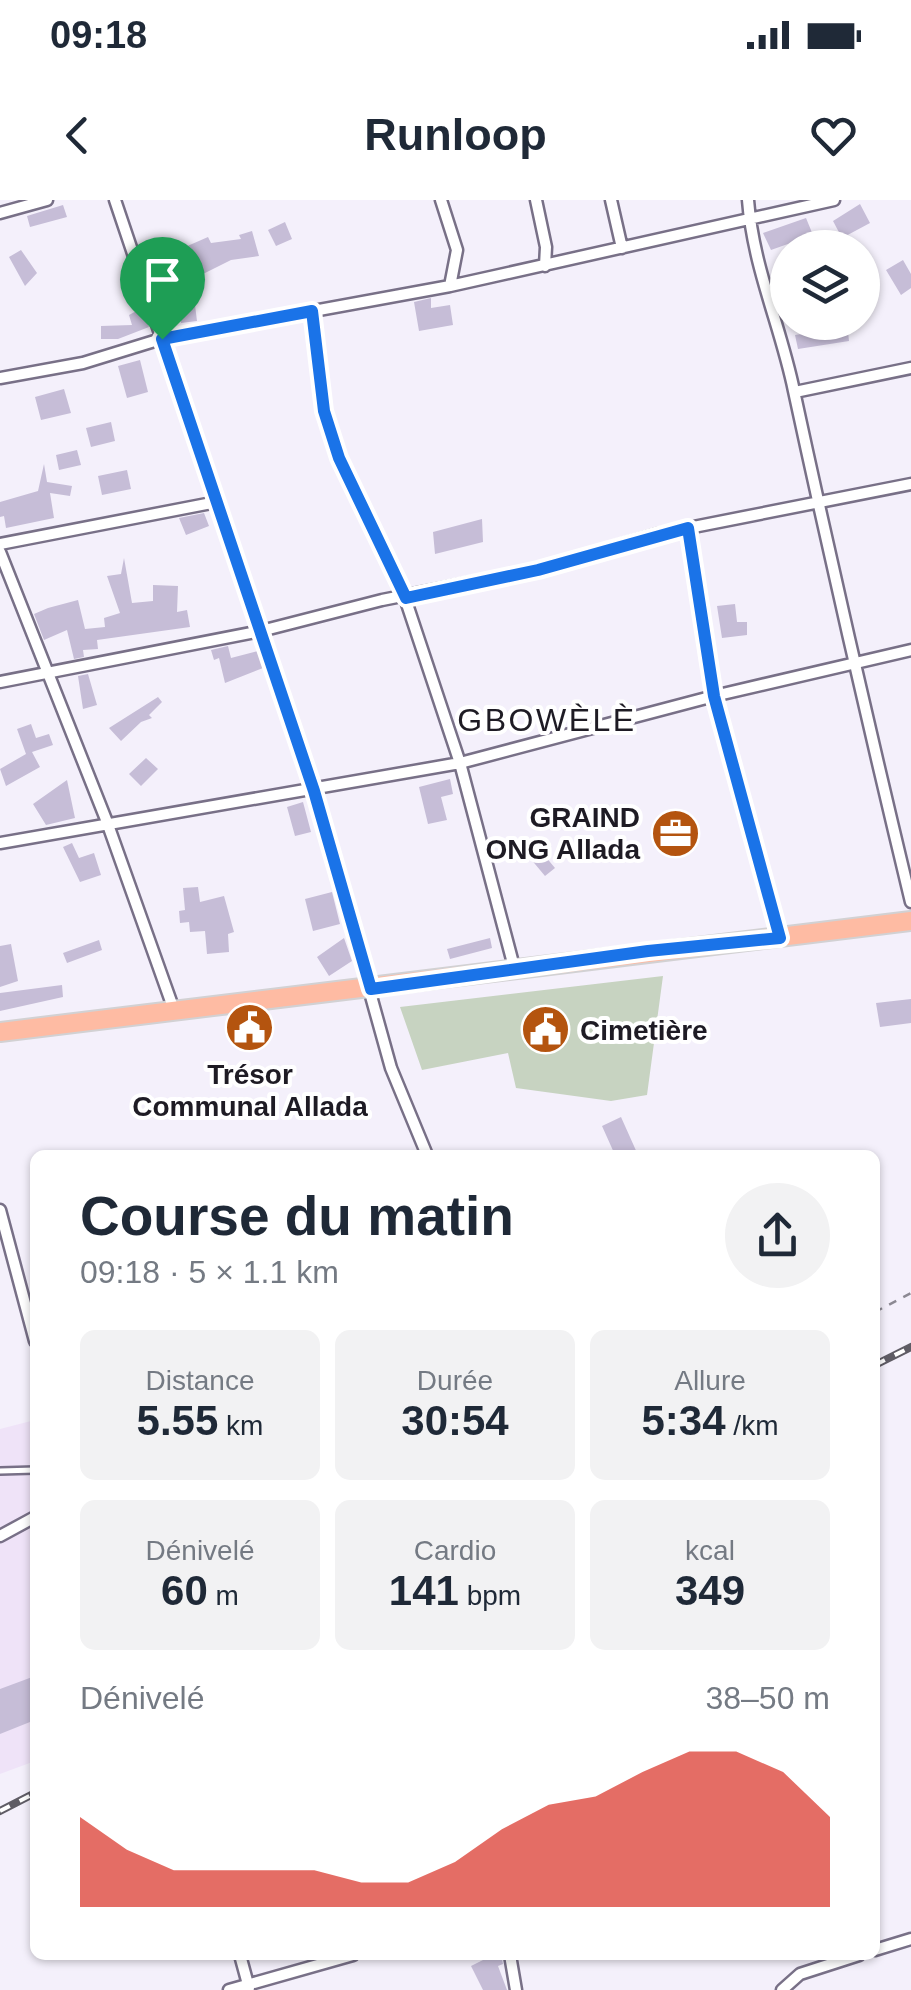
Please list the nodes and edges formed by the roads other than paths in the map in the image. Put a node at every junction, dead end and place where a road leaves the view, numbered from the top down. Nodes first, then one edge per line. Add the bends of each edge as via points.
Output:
1 (48, 200) edge
2 (116, 200) edge
3 (441, 200) edge
4 (536, 200) edge
5 (611, 200) edge
6 (748, 200) edge
7 (834, 200) edge
8 (0, 213) edge
9 (750, 221) junction
10 (622, 248) junction
11 (545, 266) junction
12 (450, 286) junction
13 (312, 311) junction
14 (162, 339) junction
15 (911, 368) edge
16 (0, 378) edge
17 (795, 392) junction
18 (911, 484) edge
19 (217, 502) junction
20 (818, 504) junction
21 (688, 528) junction
22 (0, 544) edge
23 (0, 552) edge
24 (406, 598) junction
25 (261, 632) junction
26 (911, 650) edge
27 (853, 664) junction
28 (46, 673) junction
29 (0, 682) edge
30 (714, 696) junction
31 (460, 763) junction
32 (314, 791) junction
33 (106, 822) junction
34 (0, 843) edge
35 (911, 902) edge
36 (911, 921) edge
37 (780, 938) junction
38 (514, 968) junction
39 (371, 989) junction
40 (174, 1010) junction
41 (0, 1032) edge
42 (425, 1150) edge
43 (0, 1210) edge
44 (30, 1322) edge
45 (30, 1470) edge
46 (0, 1471) edge
47 (30, 1519) edge
48 (0, 1536) edge
49 (911, 1940) edge
50 (880, 1949) edge
51 (241, 1960) edge
52 (337, 1960) edge
53 (511, 1960) edge
54 (844, 1960) edge
55 (249, 1987) edge
56 (229, 1990) edge
57 (516, 1990) edge
58 (782, 1990) edge

1 - 8 street
2 - 14 street
3 - 12 street via 457,250
4 - 11 street
5 - 10 street
6 - 9 street
7 - 9 street
9 - 10 street
9 - 17 street
10 - 11 street
11 - 12 street
12 - 13 street
13 - 14 street
13 - 24 street via 324,411 339,458
14 - 16 street
14 - 19 street
15 - 17 street
17 - 20 street
18 - 20 street
19 - 22 street
19 - 25 street
20 - 21 street
20 - 27 street
21 - 24 street
21 - 30 street
23 - 28 street
24 - 25 street
24 - 31 street
25 - 28 street
25 - 32 street
26 - 27 street
27 - 30 street
27 - 35 street
28 - 29 street
28 - 33 street
30 - 31 street
30 - 37 street
31 - 32 street
31 - 38 street
32 - 33 street
32 - 39 street
33 - 34 street
33 - 40 street
36 - 37 main road
37 - 38 main road
38 - 39 main road
39 - 40 main road
39 - 42 street via 391,1068
40 - 41 main road
43 - 44 street
45 - 46 lane
47 - 48 street
49 - 50 street
51 - 55 street
52 - 55 street
53 - 57 street
54 - 58 street via 800,1974
55 - 56 street

